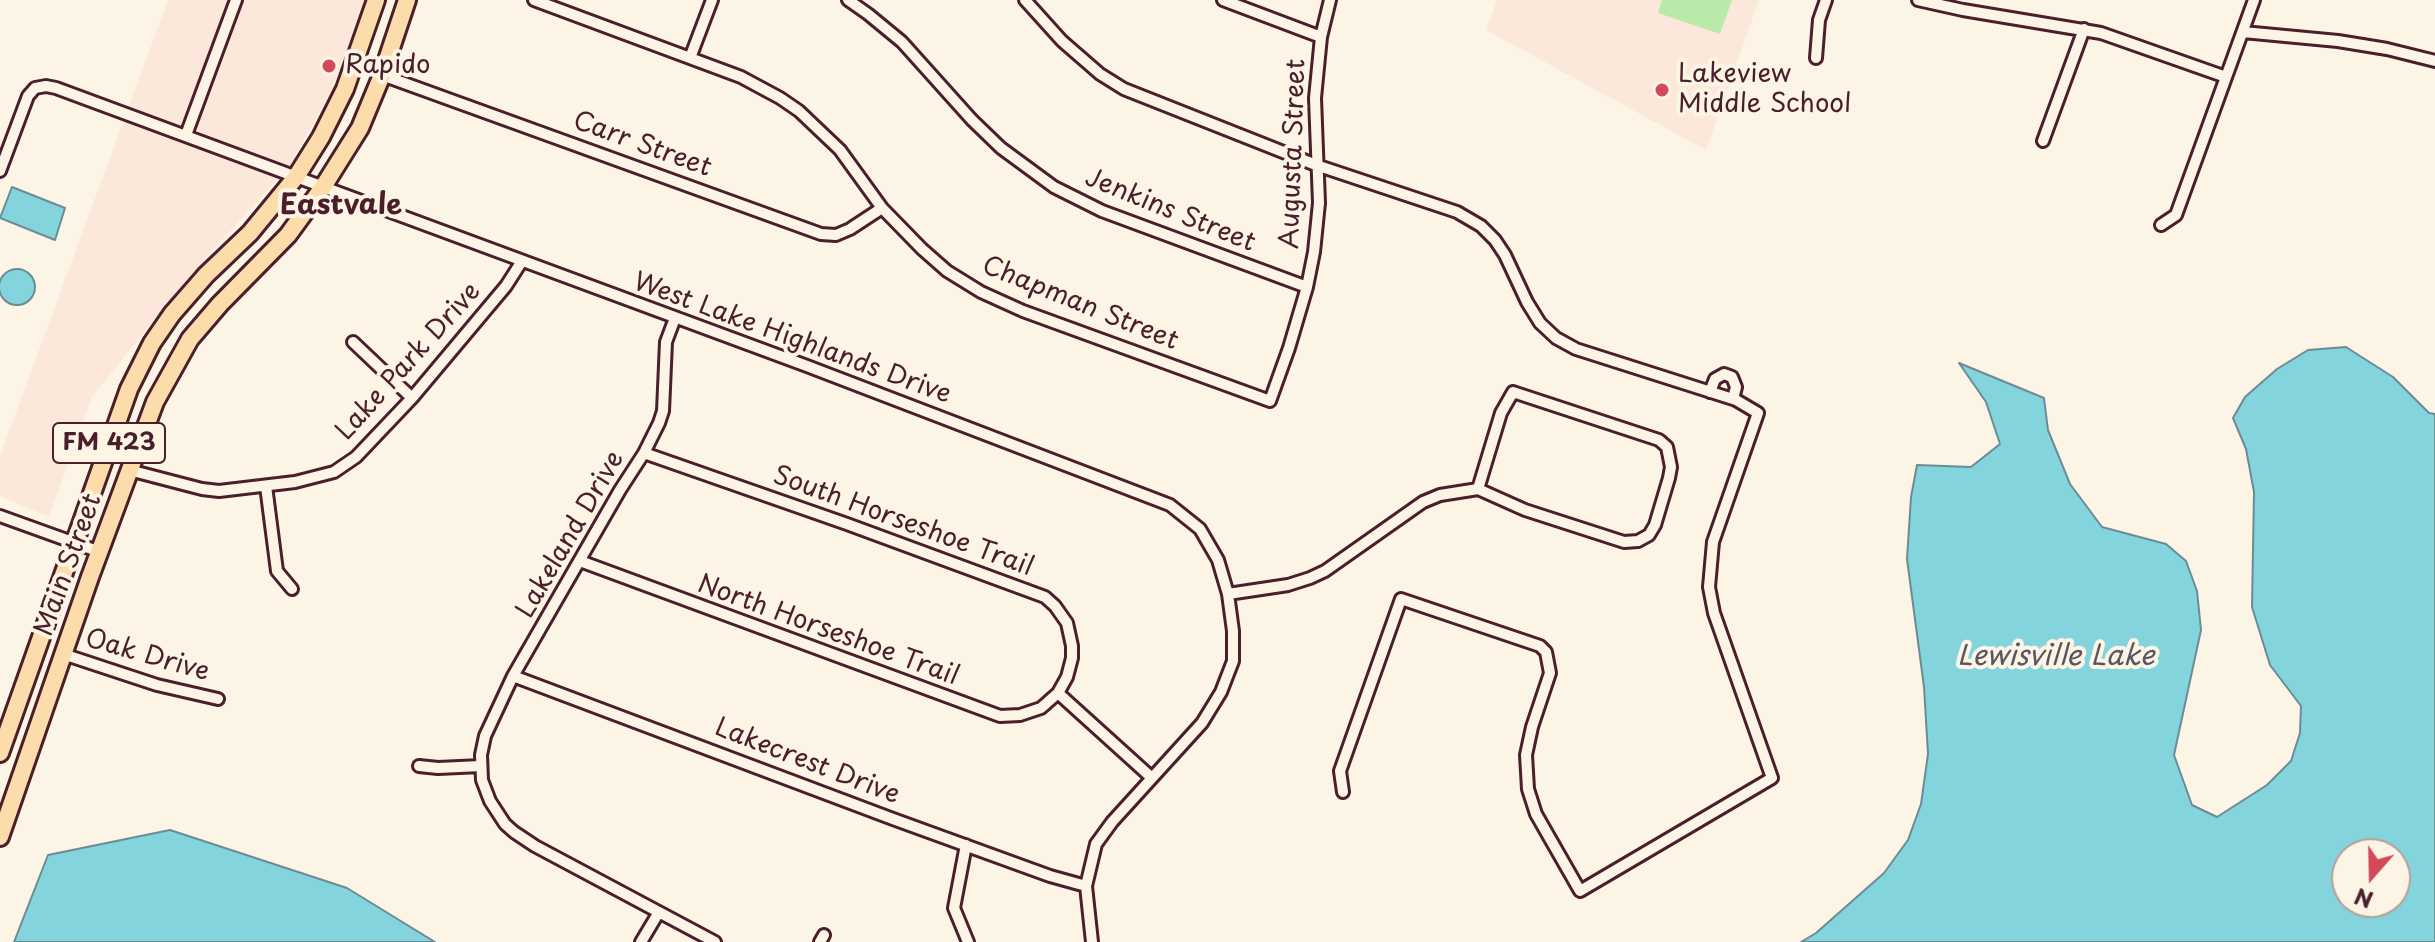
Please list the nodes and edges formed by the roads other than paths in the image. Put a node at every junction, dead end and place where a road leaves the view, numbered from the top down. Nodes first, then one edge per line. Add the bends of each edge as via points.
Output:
1 (236, 0) edge
2 (376, 0) edge
3 (407, 0) edge
4 (534, 0) edge
5 (712, 0) edge
6 (848, 0) edge
7 (1025, 0) edge
8 (1223, 0) edge
9 (1330, 0) edge
10 (1826, 0) edge
11 (1918, 0) edge
12 (2254, 0) edge
13 (2084, 29) junction
14 (2243, 32) junction
15 (1321, 37) junction
16 (690, 58) junction
17 (1816, 58) dead end
18 (2435, 61) edge
19 (382, 75) junction
20 (2226, 77) junction
21 (186, 135) junction
22 (2043, 141) dead end
23 (1316, 165) junction
24 (0, 171) edge
25 (296, 177) junction
26 (323, 187) junction
27 (882, 208) junction
28 (2161, 225) dead end
29 (522, 261) junction
30 (1307, 287) junction
31 (675, 318) junction
32 (353, 342) dead end
33 (1710, 392) junction
34 (412, 398) junction
35 (1733, 399) junction
36 (1270, 401) joint
37 (644, 453) junction
38 (129, 470) junction
39 (266, 486) junction
40 (1478, 489) junction
41 (0, 516) edge
42 (73, 543) junction
43 (100, 552) junction
44 (580, 561) junction
45 (292, 589) dead end
46 (1228, 594) junction
47 (63, 654) junction
48 (513, 676) junction
49 (1058, 693) junction
50 (218, 699) dead end
51 (0, 753) edge
52 (419, 766) dead end
53 (481, 766) junction
54 (1152, 778) junction
55 (1343, 792) dead end
56 (0, 837) edge
57 (966, 845) junction
58 (1086, 886) junction
59 (659, 912) junction
60 (641, 942) edge
61 (715, 942) edge
62 (968, 942) edge
63 (1092, 942) edge

1 - 21 street
2 - 25 main road, Main Street / FM 423 via 345,89
3 - 19 main road, Main Street / FM 423
4 - 16 street, Chapman Street
5 - 16 street
6 - 30 street, Jenkins Street via 902,42 1001,148 1054,187 1102,211
7 - 23 street via 1062,41 1124,89
8 - 15 street
9 - 15 street, Augusta Street
10 - 17 street
11 - 13 street
12 - 14 street
13 - 20 street
13 - 22 street
14 - 18 street via 2338,41
14 - 20 street
15 - 23 street, Augusta Street
16 - 27 street, Chapman Street via 741,77 799,111 840,150
19 - 26 main road, Main Street / FM 423 via 360,128
19 - 27 street, Carr Street via 821,234 836,235
20 - 28 street via 2176,215
21 - 24 street, West Lake Highlands Drive via 56,88 35,88
21 - 25 street, West Lake Highlands Drive
23 - 30 street, Augusta Street via 1319,203
23 - 33 street via 1457,212 1481,226 1505,255 1540,323 1556,338
25 - 26 street, West Lake Highlands Drive
25 - 42 main road, Main Street / FM 423 via 152,343 129,389
26 - 29 street, West Lake Highlands Drive
26 - 38 main road, Main Street / FM 423 via 288,235 190,339 155,402
27 - 36 street, Chapman Street via 947,271 981,292
29 - 31 street, West Lake Highlands Drive
29 - 34 street, Lake Park Drive
30 - 36 street, Augusta Street
31 - 37 street, Lakeland Drive via 665,351 663,411
31 - 46 street, West Lake Highlands Drive via 1170,505 1210,544
32 - 34 street
33 - 35 street
33 - 35 street via 1715,379 1724,374 1736,387
34 - 39 street, Lake Park Drive via 346,465 317,477
35 - 55 street via 1758,413 1713,542 1709,587 1772,778 1580,891 1536,814 1528,789 1526,755 1550,673 1546,652 1401,599 1340,771
37 - 44 street, Lakeland Drive
37 - 49 street, South Horseshoe Trail via 1045,597 1067,623 1072,646 1067,677
38 - 39 street, Lake Park Drive via 202,489
38 - 43 main road, Main Street / FM 423
39 - 45 street via 277,571
40 - 40 street via 1501,413 1513,392 1659,440 1670,458 1655,525 1638,541 1624,542 1525,510
40 - 46 street via 1423,502 1310,578
41 - 42 street
42 - 43 street
42 - 51 main road, Main Street / FM 423
43 - 47 main road, Main Street / FM 423
44 - 48 street, Lakeland Drive
44 - 49 street, North Horseshoe Trail via 1000,716 1041,708
46 - 54 street, West Lake Highlands Drive via 1233,661 1228,678 1202,723
47 - 50 street, Oak Drive
47 - 56 main road, Main Street / FM 423
48 - 53 street, Lakeland Drive via 481,745
48 - 57 street, Lakecrest Drive
49 - 54 street
52 - 53 street
53 - 59 street via 490,801 514,832
54 - 58 street, West Lake Highlands Drive via 1096,844
57 - 58 street, Lakecrest Drive
57 - 62 street via 954,908
58 - 63 street, West Lake Highlands Drive
59 - 60 street
59 - 61 street

